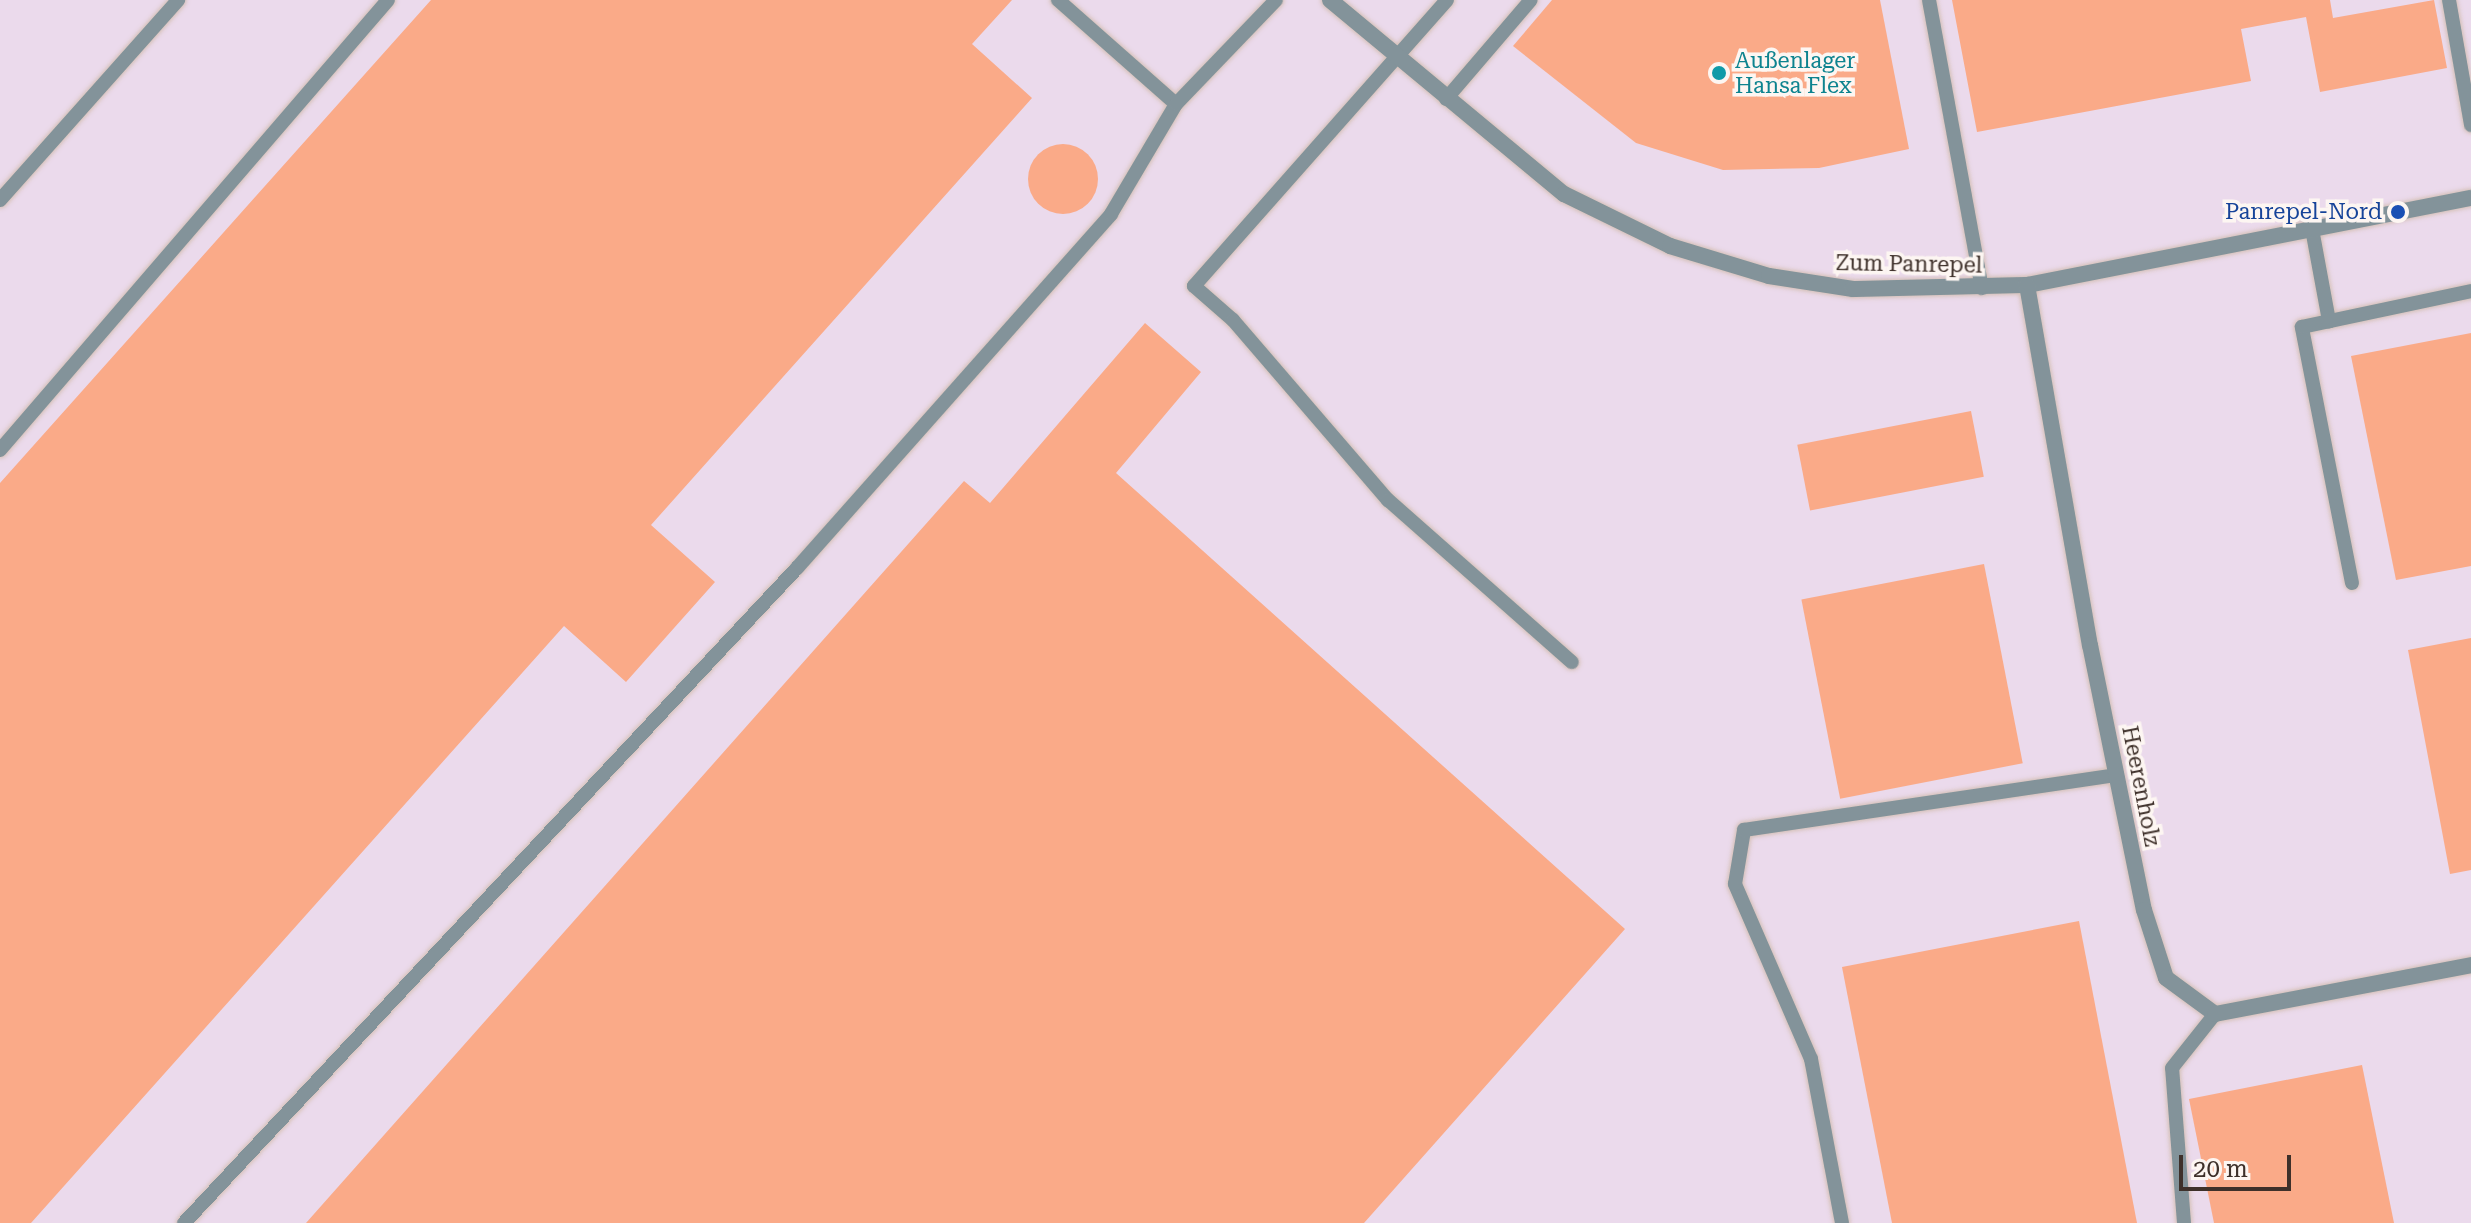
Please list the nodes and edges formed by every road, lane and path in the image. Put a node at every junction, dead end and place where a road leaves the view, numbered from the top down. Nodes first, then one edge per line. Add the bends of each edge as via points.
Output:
1 (178, 0) edge
2 (388, 0) edge
3 (1058, 0) edge
4 (1276, 0) edge
5 (1330, 0) edge
6 (1447, 0) edge
7 (1531, 0) edge
8 (1929, 0) edge
9 (2449, 0) edge
10 (1398, 58) junction
11 (1446, 99) junction
12 (1176, 104) junction
13 (2471, 125) edge
14 (2471, 198) edge
15 (0, 200) edge
16 (2312, 229) junction
17 (2027, 285) junction
18 (1982, 288) junction
19 (2471, 291) edge
20 (2329, 321) junction
21 (0, 450) edge
22 (2352, 583) dead end
23 (1572, 662) dead end
24 (2117, 775) junction
25 (2471, 965) edge
26 (2215, 1014) junction
27 (184, 1223) edge
28 (1842, 1223) edge
29 (2184, 1223) edge

1 - 15 lane
2 - 21 lane
3 - 12 lane
4 - 12 lane
5 - 10 street, Zum Panrepel
6 - 10 lane
7 - 11 lane
8 - 18 lane
9 - 13 lane
10 - 11 street, Zum Panrepel
10 - 23 lane via 1194,286 1233,320 1388,500
11 - 18 street, Zum Panrepel via 1564,194 1670,246 1769,276 1853,289
12 - 27 lane via 1111,214 797,568
14 - 16 street, Zum Panrepel
16 - 17 street, Zum Panrepel
16 - 20 lane
17 - 18 street, Zum Panrepel
17 - 24 street, Heerenholz
19 - 20 lane
20 - 22 lane via 2302,327
24 - 26 street, Heerenholz via 2166,978
24 - 28 lane via 1744,830 1735,884 1811,1059
25 - 26 street
26 - 29 lane via 2172,1068

